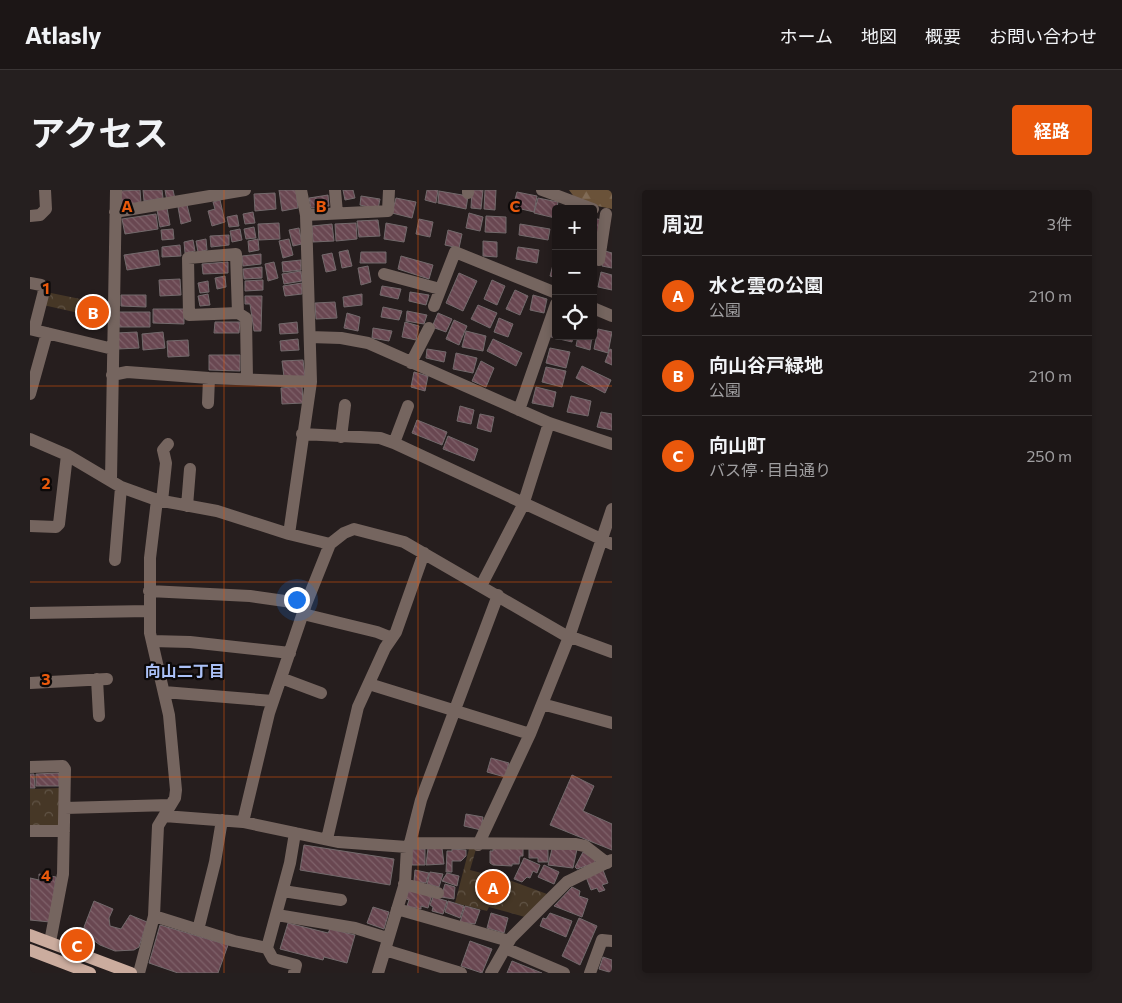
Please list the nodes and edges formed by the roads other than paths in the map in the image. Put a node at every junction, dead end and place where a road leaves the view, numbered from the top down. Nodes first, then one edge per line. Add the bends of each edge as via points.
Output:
1 (44, 190) edge
2 (116, 190) edge
3 (245, 190) edge
4 (301, 190) edge
5 (335, 190) edge
6 (389, 190) edge
7 (542, 190) edge
8 (582, 205) edge
9 (597, 210) edge
10 (115, 212) junction
11 (337, 212) junction
12 (306, 215) junction
13 (609, 215) edge
14 (30, 216) edge
15 (599, 260) dead end
16 (384, 274) dead end
17 (30, 283) edge
18 (440, 290) junction
19 (552, 291) edge
20 (434, 306) dead end
21 (597, 310) edge
22 (238, 313) junction
23 (552, 315) edge
24 (612, 316) edge
25 (429, 328) dead end
26 (32, 329) edge
27 (47, 333) junction
28 (310, 337) junction
29 (113, 349) junction
30 (411, 363) junction
31 (34, 373) edge
32 (112, 376) junction
33 (209, 378) junction
34 (247, 379) junction
35 (311, 382) junction
36 (30, 394) edge
37 (208, 403) dead end
38 (345, 405) dead end
39 (408, 406) dead end
40 (519, 410) junction
41 (549, 423) junction
42 (302, 434) junction
43 (341, 437) junction
44 (30, 439) edge
45 (394, 443) junction
46 (168, 444) dead end
47 (612, 444) edge
48 (67, 455) junction
49 (190, 469) dead end
50 (116, 484) junction
51 (159, 501) junction
52 (523, 505) junction
53 (188, 506) junction
54 (612, 509) edge
55 (30, 526) edge
56 (289, 534) junction
57 (607, 543) edge
58 (330, 544) junction
59 (424, 553) junction
60 (114, 560) dead end
61 (482, 586) junction
62 (149, 591) junction
63 (498, 595) junction
64 (304, 609) junction
65 (149, 611) junction
66 (30, 613) edge
67 (569, 637) junction
68 (392, 638) junction
69 (152, 640) junction
70 (612, 652) edge
71 (290, 653) junction
72 (281, 678) junction
73 (30, 683) edge
74 (369, 684) junction
75 (164, 692) junction
76 (321, 693) dead end
77 (273, 701) junction
78 (542, 704) junction
79 (454, 711) junction
80 (99, 716) dead end
81 (612, 723) edge
82 (530, 734) junction
83 (30, 767) edge
84 (170, 804) junction
85 (65, 808) junction
86 (164, 816) junction
87 (222, 820) junction
88 (243, 822) junction
89 (30, 831) edge
90 (64, 831) junction
91 (295, 832) junction
92 (327, 839) junction
93 (409, 845) junction
94 (478, 845) junction
95 (610, 862) edge
96 (404, 884) junction
97 (283, 891) junction
98 (438, 893) dead end
99 (342, 900) dead end
100 (397, 909) junction
101 (277, 915) junction
102 (154, 916) junction
103 (198, 930) junction
104 (30, 935) edge
105 (612, 941) edge
106 (50, 942) junction
107 (386, 944) junction
108 (507, 945) junction
109 (267, 948) junction
110 (30, 950) edge
111 (90, 973) edge
112 (131, 973) edge
113 (139, 973) edge
114 (294, 973) edge
115 (378, 973) edge
116 (461, 973) edge
117 (491, 973) edge
118 (564, 973) edge
119 (590, 973) edge

1 - 14 street via 46,209 40,215
2 - 10 street
3 - 10 street
4 - 12 street
5 - 11 street
6 - 11 street via 388,211
7 - 8 street
9 - 13 street
10 - 29 street
11 - 12 street
12 - 28 street
13 - 15 street
16 - 18 street
17 - 26 street via 41,285 44,291
18 - 19 street via 455,252
18 - 20 street
21 - 24 street
22 - 22 street via 236,254 188,258 189,315
22 - 34 street via 246,318
23 - 40 street
25 - 30 street
26 - 27 street
27 - 29 street
27 - 31 street
28 - 30 street via 368,343
28 - 35 street
29 - 32 street
30 - 40 street
31 - 36 street
32 - 33 street via 126,372
32 - 50 street
33 - 34 street
33 - 37 street
34 - 35 street
35 - 42 street
38 - 43 street
39 - 45 street
40 - 41 street
41 - 47 street
41 - 52 street
42 - 43 street
42 - 56 street
43 - 45 street via 380,438
44 - 48 street
45 - 52 street
46 - 51 street via 164,450 166,463
48 - 50 street
48 - 55 street via 60,524 56,528
49 - 53 street
50 - 51 street
50 - 60 street
51 - 53 street
51 - 62 street via 150,558
52 - 57 street
52 - 61 street
53 - 56 street via 217,510
54 - 57 street
56 - 58 street
57 - 67 street
58 - 59 street via 354,529 404,542
58 - 64 street
59 - 61 street
59 - 68 street
61 - 63 street
62 - 64 street via 250,596
62 - 65 street
63 - 67 street
63 - 79 street
64 - 68 street
64 - 71 street
65 - 66 street
65 - 69 street
67 - 70 street
67 - 78 street
68 - 74 street
69 - 71 street
69 - 75 street
71 - 72 street
72 - 76 street
72 - 77 street
73 - 80 street via 102,679
74 - 79 street
74 - 92 street via 358,707
75 - 77 street
75 - 84 street via 176,790
77 - 88 street
78 - 81 street
78 - 82 street
79 - 82 street
79 - 93 street via 421,800
82 - 94 street
83 - 85 street via 63,766 66,769
84 - 85 street
84 - 86 street
85 - 90 street
86 - 87 street
86 - 102 street via 158,826
87 - 88 street
87 - 103 street
88 - 91 street
89 - 90 street
90 - 106 street via 63,874
91 - 92 street
91 - 97 street
92 - 93 street
93 - 94 street
93 - 96 street
94 - 95 street via 575,844 585,846
95 - 108 street via 567,882
96 - 98 street
96 - 100 street
97 - 99 street
97 - 101 street
100 - 107 street
100 - 108 street
101 - 107 street via 355,928
101 - 109 street
102 - 103 street
102 - 113 street
103 - 109 street
104 - 106 main road
105 - 119 street via 602,940
106 - 112 main road
107 - 115 street
107 - 116 street
108 - 117 street
108 - 118 street
109 - 114 street via 274,959 296,965
110 - 111 main road

